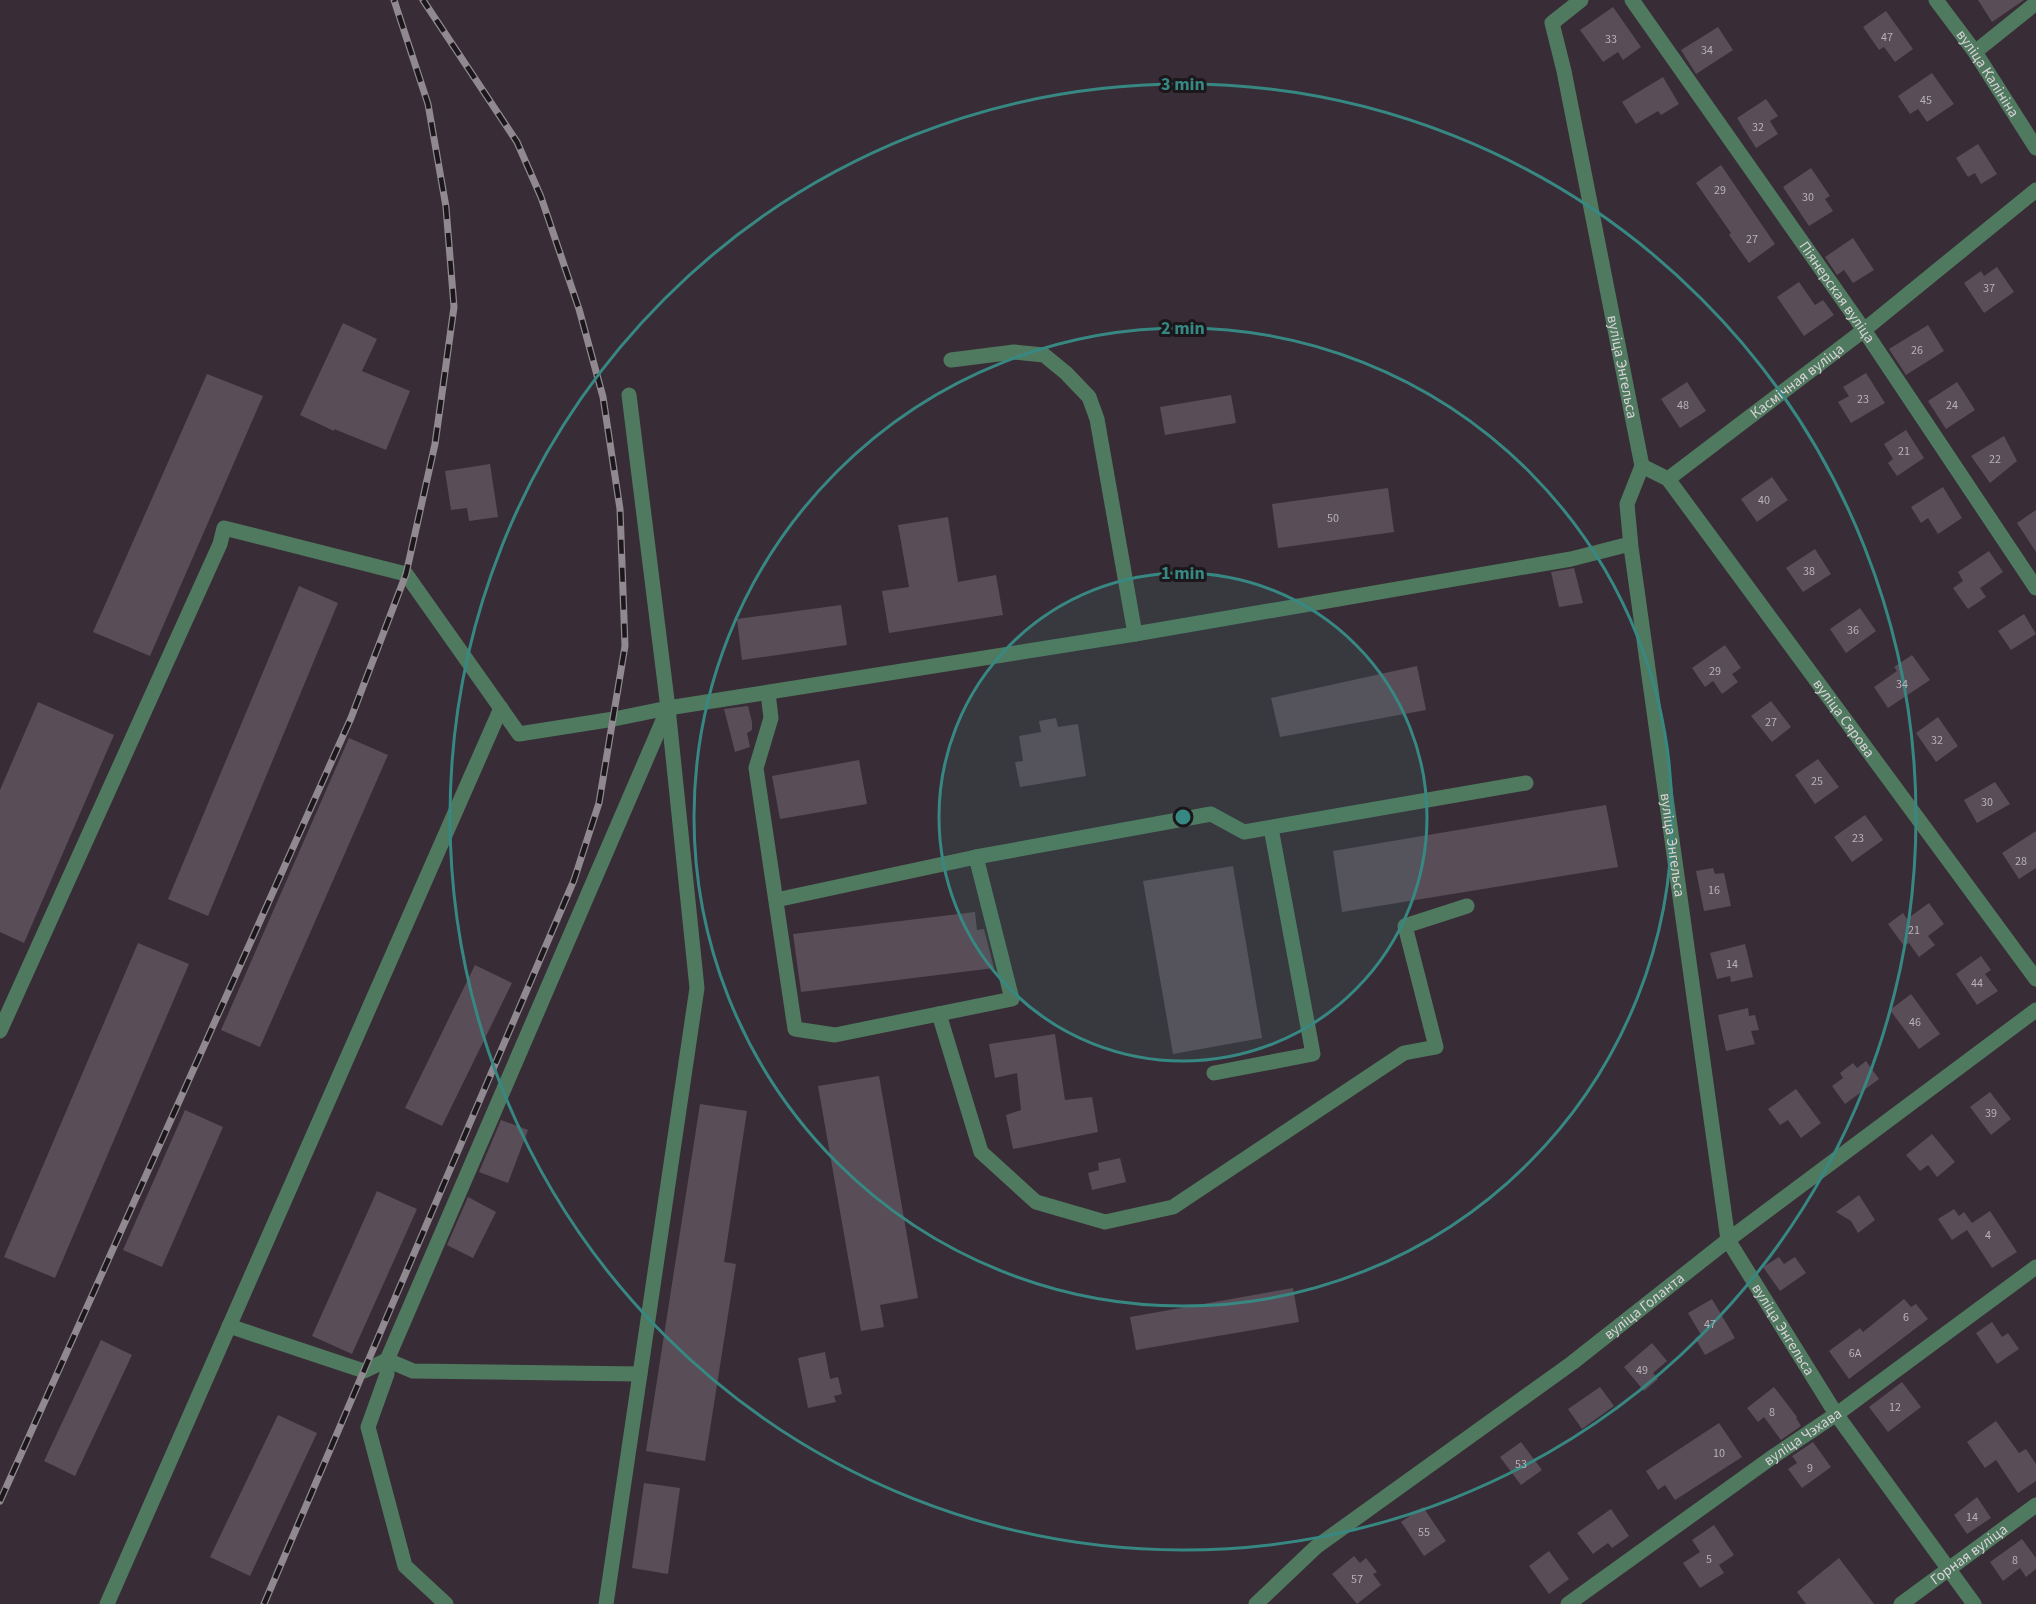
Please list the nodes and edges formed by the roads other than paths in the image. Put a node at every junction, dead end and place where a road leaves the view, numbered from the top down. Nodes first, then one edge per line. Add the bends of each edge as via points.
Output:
1 (1581, 0) edge
2 (1632, 0) edge
3 (1936, 0) edge
4 (2036, 3) edge
5 (1975, 52) junction
6 (2036, 148) edge
7 (2036, 190) edge
8 (1864, 330) junction
9 (951, 360) dead end
10 (628, 395) dead end
11 (1642, 466) junction
12 (1668, 479) junction
13 (1630, 544) junction
14 (2036, 588) edge
15 (1135, 634) junction
16 (768, 693) junction
17 (501, 708) junction
18 (668, 708) junction
19 (1526, 783) dead end
20 (1271, 828) junction
21 (976, 856) junction
22 (776, 900) junction
23 (1467, 906) dead end
24 (2036, 979) edge
25 (2036, 1010) edge
26 (939, 1014) junction
27 (0, 1031) edge
28 (1214, 1073) dead end
29 (1728, 1240) junction
30 (2036, 1267) edge
31 (230, 1326) junction
32 (387, 1360) junction
33 (640, 1374) junction
34 (1836, 1414) junction
35 (2036, 1505) edge
36 (1949, 1570) junction
37 (107, 1604) edge
38 (446, 1604) edge
39 (606, 1604) edge
40 (1256, 1604) edge
41 (1568, 1604) edge
42 (1901, 1604) edge
43 (1974, 1604) edge

1 - 11 street, вуліца Энгельса via 1552,23
2 - 8 street, Піянерская вуліца
3 - 5 street, вуліца Калініна
4 - 5 street
5 - 6 street, вуліца Калініна
7 - 8 street, Касмічная вуліца
8 - 12 street, Касмічная вуліца
8 - 14 street, Піянерская вуліца
9 - 15 street via 1014,352 1044,355 1089,397 1097,419
10 - 18 street
11 - 12 street, вуліца Сярова
11 - 13 street, вуліца Энгельса via 1627,504
12 - 24 street, вуліца Сярова
13 - 15 street via 1571,559
13 - 29 street, вуліца Энгельса
15 - 16 street
16 - 18 street
16 - 22 street via 771,718 756,768
17 - 18 street via 519,734
17 - 27 street via 406,574 224,528
17 - 31 street
18 - 32 street
18 - 33 street via 698,988
19 - 20 street
20 - 21 street via 1244,832 1211,814
20 - 28 street via 1313,1054
21 - 22 street
21 - 26 street via 1011,999
22 - 26 street via 795,1029 835,1035
23 - 26 street via 1405,926 1436,1047 1404,1053 1173,1207 1105,1222 1036,1202 981,1152
25 - 29 street, вуліца Голанта
29 - 34 street, вуліца Энгельса
29 - 40 street, вуліца Голанта via 1572,1363 1316,1547
30 - 34 street, вуліца Чэхава
31 - 32 street via 364,1371
31 - 37 street
32 - 33 street via 413,1371
32 - 38 street via 387,1374 369,1427 405,1566
33 - 39 street
34 - 36 street, вуліца Энгельса
34 - 41 street, вуліца Чэхава
35 - 36 street, Горная вуліца
36 - 42 street, Горная вуліца
36 - 43 street, вуліца Энгельса

